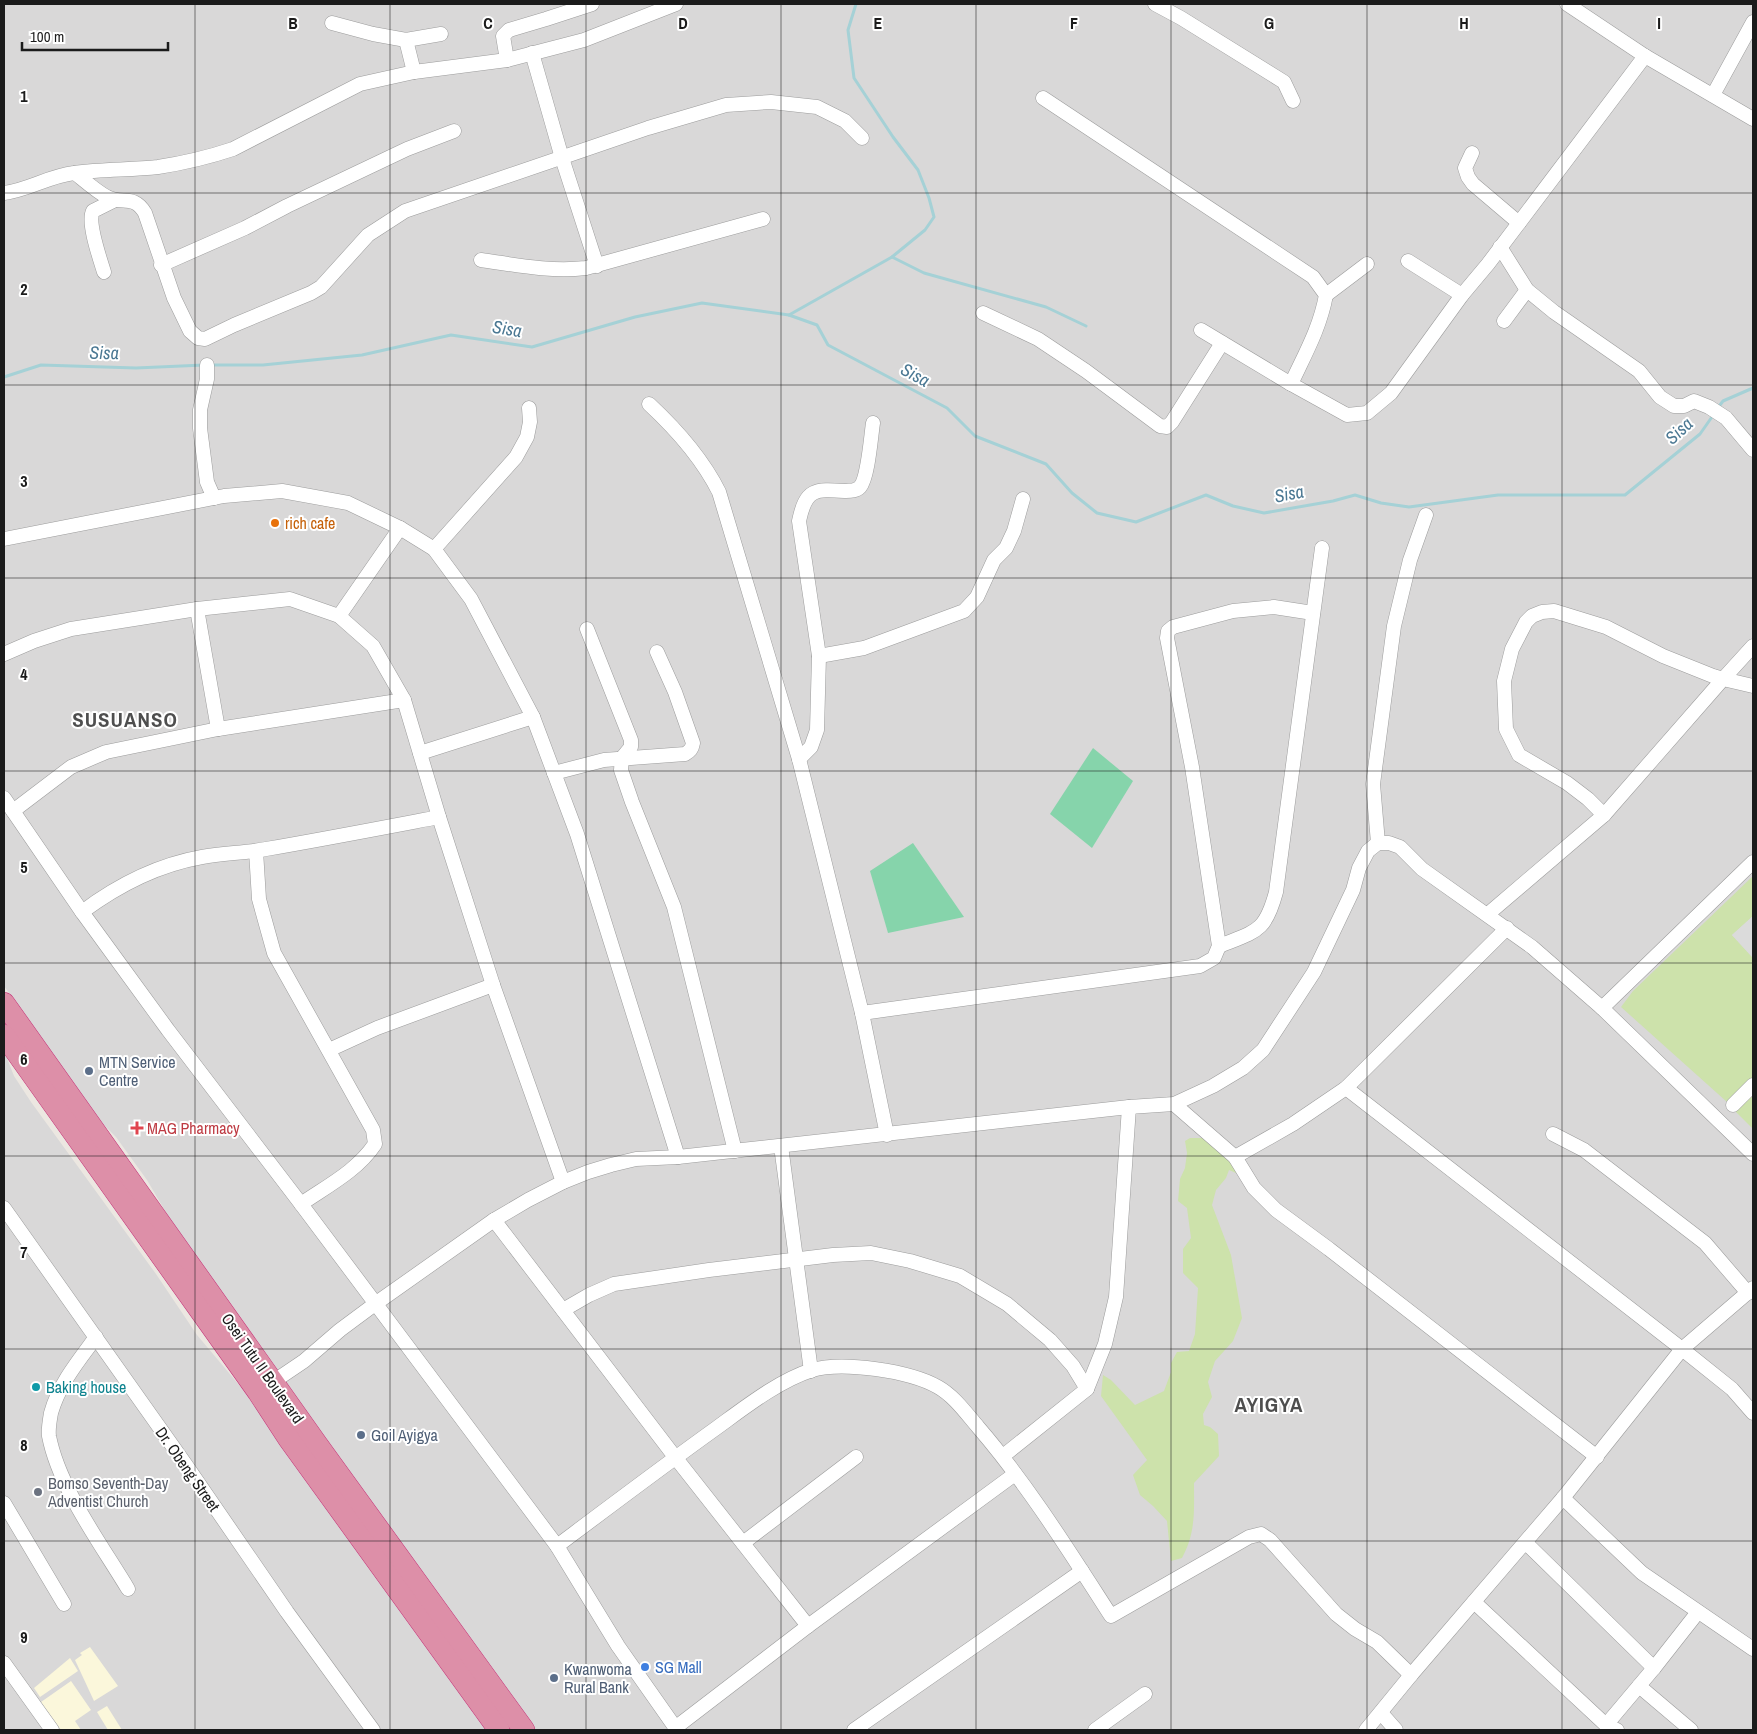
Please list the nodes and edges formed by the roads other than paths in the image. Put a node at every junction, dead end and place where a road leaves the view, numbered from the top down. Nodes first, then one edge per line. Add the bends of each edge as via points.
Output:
1 (592, 4) edge
2 (676, 4) edge
3 (1155, 4) edge
4 (1567, 4) edge
5 (1753, 22) edge
6 (332, 23) dead end
7 (441, 34) dead end
8 (406, 40) junction
9 (532, 53) junction
10 (1645, 56) junction
11 (507, 60) junction
12 (414, 72) junction
13 (1714, 95) junction
14 (1043, 98) dead end
15 (1293, 101) dead end
16 (1753, 119) edge
17 (454, 131) dead end
18 (862, 138) dead end
19 (1472, 153) dead end
20 (562, 158) junction
21 (75, 173) junction
22 (4, 193) edge
23 (115, 200) junction
24 (763, 218) dead end
25 (1519, 223) junction
26 (1500, 247) junction
27 (481, 260) dead end
28 (1408, 261) dead end
29 (1367, 264) dead end
30 (161, 265) junction
31 (597, 266) junction
32 (104, 272) dead end
33 (1527, 290) junction
34 (1462, 295) junction
35 (1326, 296) junction
36 (983, 313) dead end
37 (1504, 321) dead end
38 (1200, 330) dead end
39 (1222, 343) junction
40 (207, 365) dead end
41 (1291, 384) junction
42 (649, 404) dead end
43 (529, 408) dead end
44 (873, 423) dead end
45 (1753, 450) edge
46 (214, 498) junction
47 (1023, 499) dead end
48 (1426, 516) dead end
49 (400, 528) junction
50 (4, 539) edge
51 (1322, 548) dead end
52 (434, 549) junction
53 (197, 610) junction
54 (1313, 613) junction
55 (339, 616) junction
56 (588, 629) dead end
57 (1753, 646) edge
58 (657, 652) dead end
59 (4, 654) edge
60 (819, 656) junction
61 (1723, 678) junction
62 (1753, 686) edge
63 (404, 700) junction
64 (534, 717) junction
65 (218, 729) junction
66 (420, 753) junction
67 (622, 758) junction
68 (798, 759) junction
69 (554, 773) junction
70 (4, 798) edge
71 (13, 811) junction
72 (1604, 815) junction
73 (439, 818) junction
74 (1378, 843) junction
75 (256, 851) junction
76 (1753, 862) edge
77 (82, 912) junction
78 (1488, 914) junction
79 (1507, 928) junction
80 (1219, 946) junction
81 (493, 985) junction
82 (4, 1003) edge
83 (1602, 1008) junction
84 (862, 1013) junction
85 (4, 1035) edge
86 (329, 1050) junction
87 (1753, 1085) edge
88 (1346, 1088) junction
89 (1174, 1104) junction
90 (1733, 1104) dead end
91 (1129, 1107) junction
92 (1553, 1134) dead end
93 (887, 1135) junction
94 (781, 1146) junction
95 (735, 1151) junction
96 (1753, 1154) edge
97 (678, 1157) junction
98 (1235, 1157) junction
99 (563, 1182) junction
100 (301, 1204) junction
101 (4, 1208) edge
102 (494, 1220) junction
103 (796, 1260) junction
104 (1750, 1290) edge
105 (375, 1304) junction
106 (563, 1310) junction
107 (96, 1337) junction
108 (1682, 1349) junction
109 (811, 1370) junction
110 (265, 1387) junction
111 (1088, 1390) junction
112 (1753, 1413) edge
113 (1003, 1456) junction
114 (675, 1457) junction
115 (856, 1457) dead end
116 (1597, 1457) junction
117 (1016, 1474) junction
118 (1563, 1498) junction
119 (4, 1502) edge
120 (743, 1543) junction
121 (1526, 1543) junction
122 (557, 1546) junction
123 (1082, 1572) junction
124 (128, 1589) dead end
125 (1474, 1602) junction
126 (64, 1604) dead end
127 (1698, 1612) junction
128 (808, 1626) junction
129 (1753, 1649) edge
130 (4, 1663) edge
131 (1654, 1668) junction
132 (1411, 1675) junction
133 (1639, 1686) junction
134 (1145, 1694) dead end
135 (1380, 1713) junction
136 (1611, 1728) edge
137 (676, 1729) edge
138 (52, 1730) edge
139 (373, 1730) edge
140 (499, 1730) edge
141 (524, 1730) edge
142 (854, 1730) edge
143 (1095, 1730) edge
144 (1366, 1730) edge
145 (1396, 1730) edge
146 (1691, 1730) edge

1 - 11 street via 509,30 503,36
2 - 9 street via 584,40
3 - 15 street via 1284,82
4 - 10 street
5 - 13 street
6 - 8 street
7 - 8 street
8 - 12 street
9 - 11 street
9 - 20 street
10 - 13 street
10 - 25 street
11 - 12 street
12 - 21 street via 360,84 233,149 211,156 158,167
13 - 16 street
14 - 35 street via 1313,277
17 - 30 street via 407,149
18 - 20 street via 845,121 818,107 771,102 726,105
19 - 25 street via 1465,168 1468,177
20 - 30 street via 405,211 368,235 311,293 205,339 190,331
20 - 31 street
21 - 22 street
21 - 23 street
23 - 30 street via 134,201 141,206
23 - 32 street via 91,214
24 - 31 street
25 - 26 street
26 - 33 street
26 - 34 street
27 - 31 street via 562,270
28 - 34 street
29 - 35 street
33 - 37 street
33 - 45 street via 1638,370 1660,397 1674,406 1694,401 1726,418
34 - 41 street via 1391,393 1367,413 1347,415
35 - 41 street via 1319,325
36 - 39 street via 1038,339 1167,428
38 - 39 street
39 - 41 street
40 - 46 street via 200,428 207,482
42 - 68 street via 704,464 719,492
43 - 52 street via 527,437 516,457
44 - 60 street via 860,487 853,491 823,490 811,494 803,504 800,521
46 - 49 street via 282,491 348,502
46 - 50 street
47 - 60 street via 1006,548 994,560 977,597 964,611 864,648
48 - 74 street via 1410,560 1394,626 1373,784
49 - 52 street
49 - 55 street
51 - 54 street
52 - 64 street via 471,599
53 - 55 street via 290,599
53 - 59 street via 71,629
53 - 65 street
54 - 80 street via 1271,911 1264,924 1253,932
54 - 80 street via 1274,607 1233,611 1168,631
55 - 63 street via 373,646
56 - 67 street via 631,740 631,748
57 - 61 street
58 - 67 street via 675,692 692,748 685,754
60 - 68 street via 817,730 811,747
61 - 62 street
61 - 72 street
61 - 72 street via 1663,656 1606,627 1554,611 1542,612 1526,622 1512,649 1504,681 1506,729 1519,755 1567,783
63 - 65 street
63 - 66 street
64 - 66 street
64 - 69 street
65 - 71 street via 106,752 71,767
66 - 73 street
67 - 69 street
67 - 95 street via 621,770 632,802 674,907
68 - 84 street
69 - 97 street via 577,834
70 - 71 street
71 - 77 street
72 - 78 street
73 - 75 street
73 - 81 street
74 - 78 street via 1400,847 1422,869
74 - 89 street via 1368,851 1359,868 1353,890 1314,972 1262,1050 1243,1068
75 - 77 street via 202,856 163,866 130,880
75 - 86 street via 259,899 274,953
76 - 83 street
77 - 100 street
78 - 79 street
79 - 83 street
79 - 88 street
80 - 84 street via 1214,958 1200,966
81 - 86 street via 377,1028
81 - 99 street
82 - 110 highway, Osei Tutu II Boulevard
83 - 96 street
84 - 93 street
85 - 110 highway, Osei Tutu II Boulevard
86 - 100 street via 374,1130 375,1144 347,1173
87 - 90 street
88 - 98 street via 1293,1124
88 - 108 street
89 - 91 street
89 - 98 street
91 - 93 street
91 - 111 street via 1116,1297 1105,1344
92 - 104 street via 1584,1150 1705,1243
93 - 94 street
94 - 95 street
94 - 103 street
95 - 97 street
97 - 99 street via 636,1159
98 - 116 street via 1254,1188 1276,1210
99 - 102 street
100 - 105 street
101 - 107 street, Dr. Obeng Street
102 - 105 street
102 - 106 street
103 - 106 street via 614,1284
103 - 109 street
103 - 111 street via 871,1253 960,1276 1007,1304 1050,1340 1073,1366
104 - 108 street
105 - 110 street via 304,1361
105 - 122 street
106 - 114 street
107 - 124 street via 65,1381 52,1412 48,1434 59,1470
107 - 139 street, Dr. Obeng Street
108 - 112 street via 1732,1389
108 - 116 street
109 - 113 street via 874,1368 938,1387 954,1400
109 - 114 street via 773,1389
110 - 140 highway, Osei Tutu II Boulevard via 288,1438
110 - 141 highway, Osei Tutu II Boulevard
111 - 113 street
113 - 117 street
114 - 120 street
114 - 122 street
115 - 120 street
116 - 118 street
117 - 123 street
117 - 128 street
118 - 121 street
118 - 127 street via 1642,1573
119 - 126 street
120 - 128 street
121 - 125 street
121 - 131 street
122 - 137 street via 618,1646
123 - 132 street via 1111,1616 1249,1537 1261,1534 1336,1614 1376,1642
123 - 142 street
125 - 132 street
125 - 136 street
127 - 129 street
127 - 131 street
128 - 137 street
130 - 138 street
131 - 133 street
132 - 135 street
133 - 136 street
133 - 146 street
134 - 143 street
135 - 144 street
135 - 145 street

